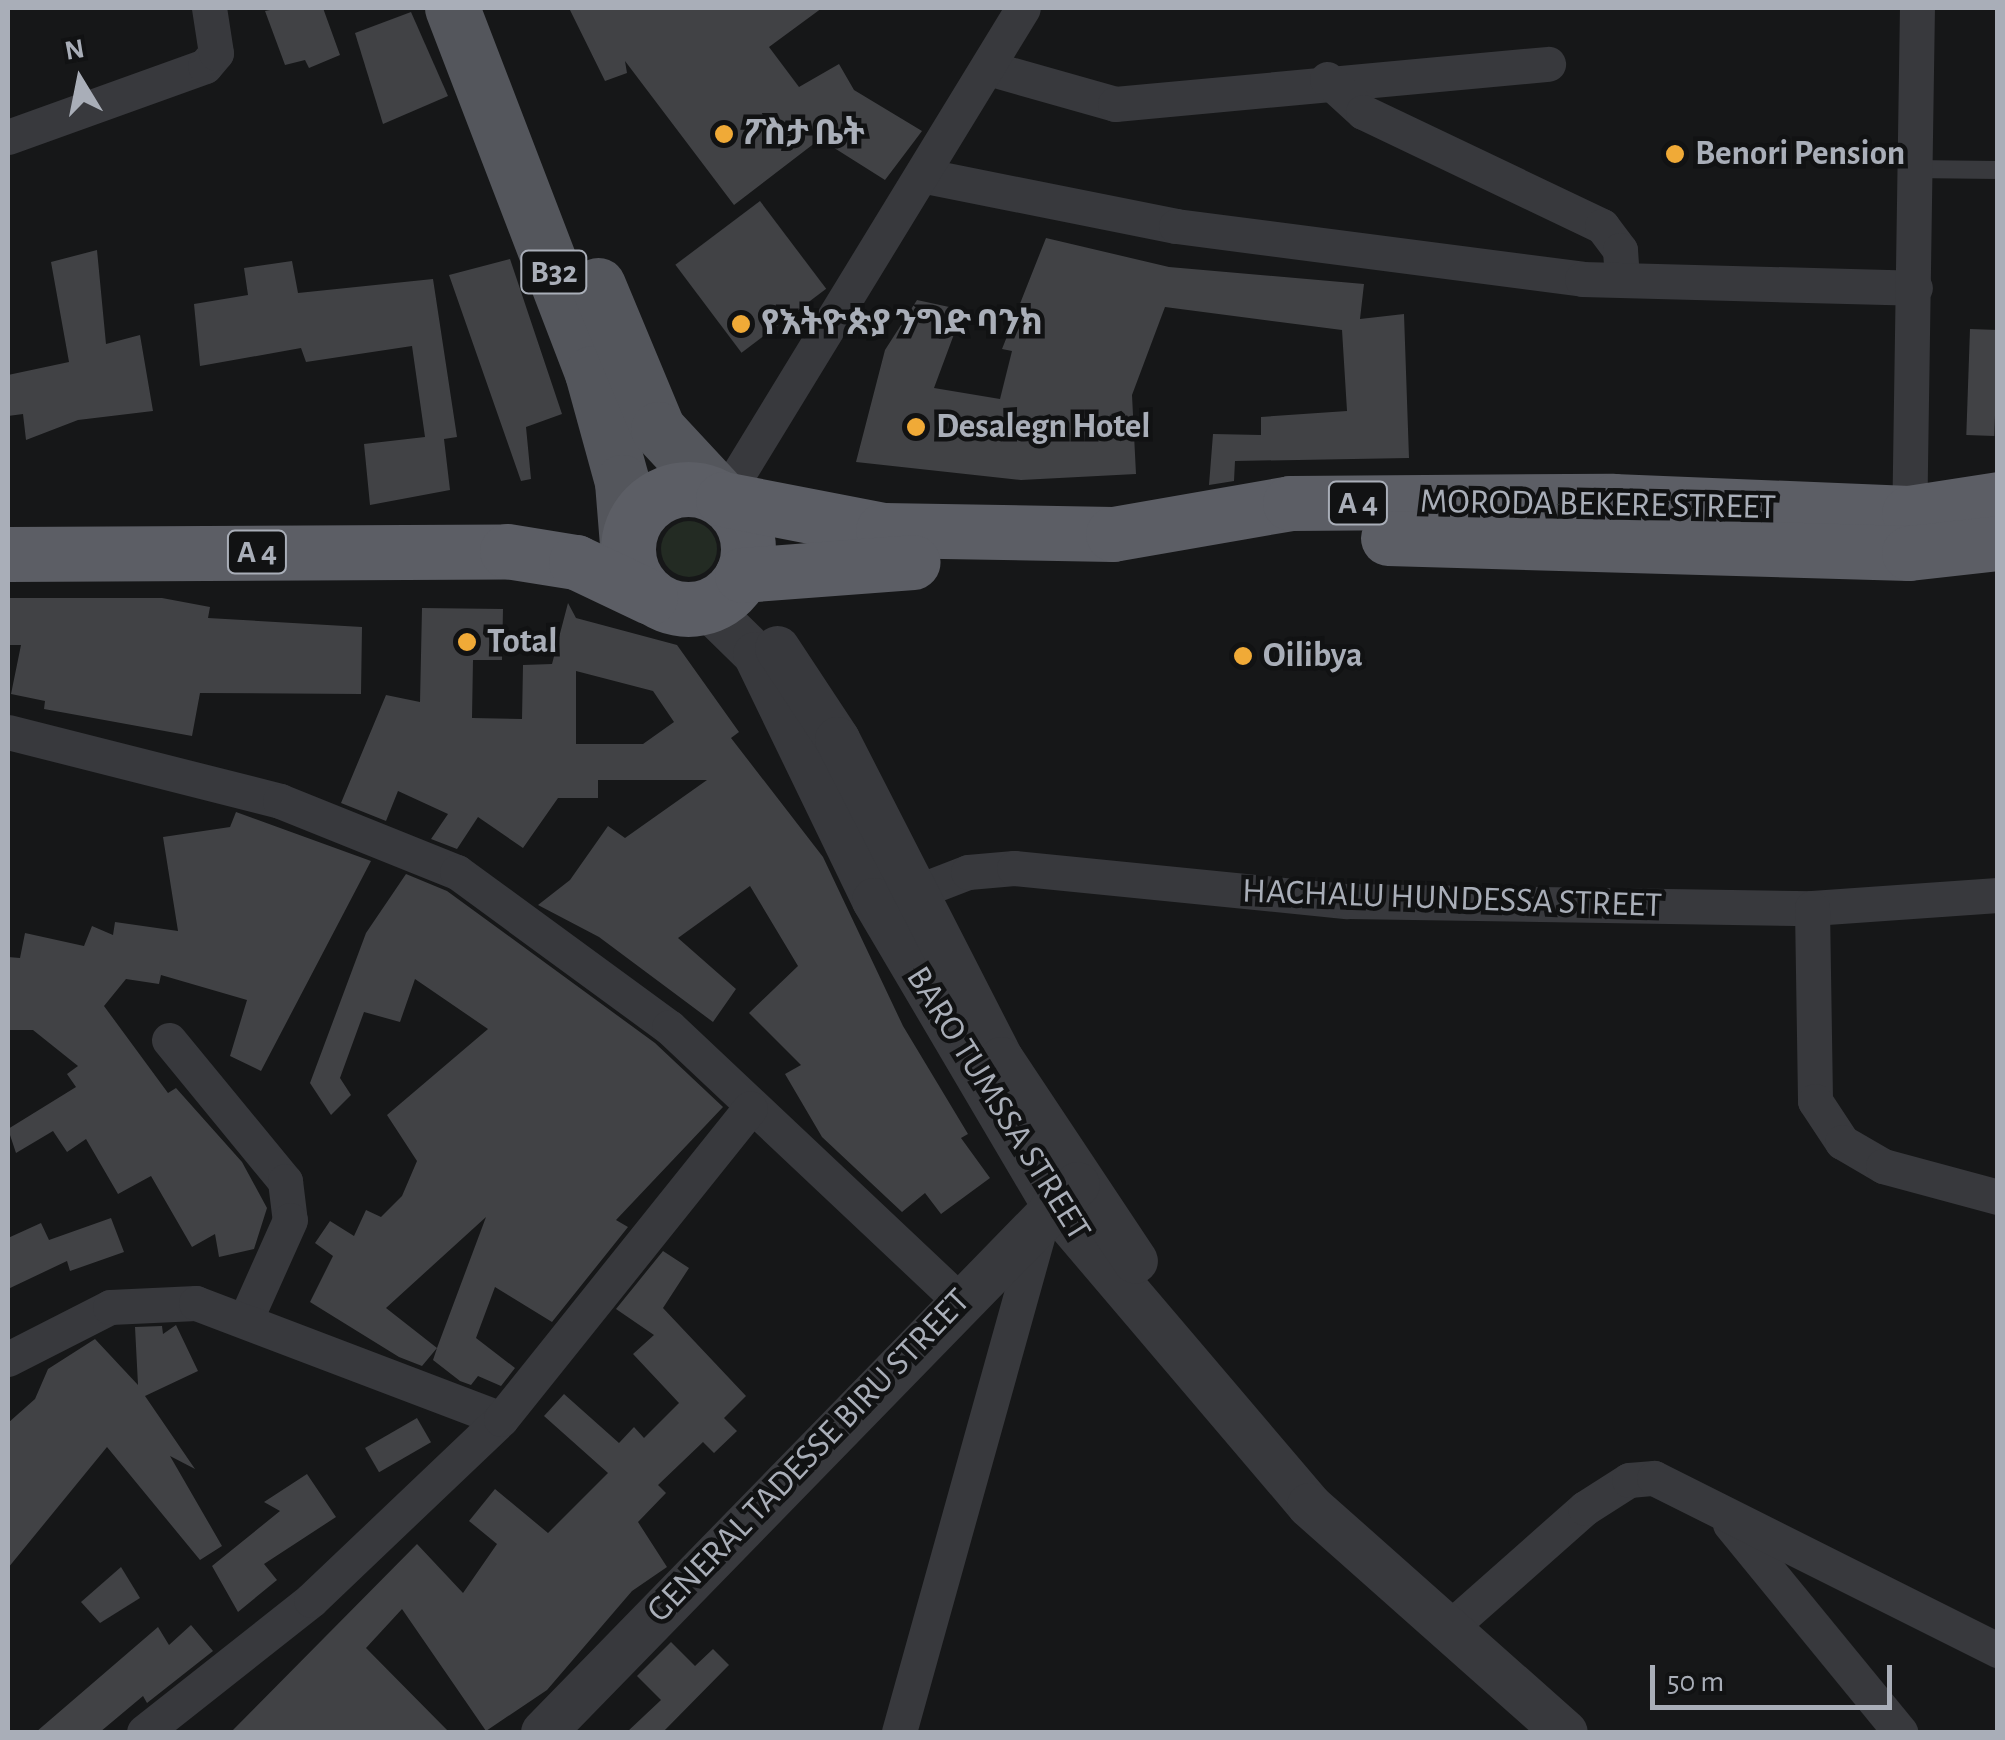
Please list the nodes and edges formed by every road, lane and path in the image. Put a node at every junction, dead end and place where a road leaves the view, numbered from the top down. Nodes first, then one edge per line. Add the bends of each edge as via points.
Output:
1 (209, 8) edge
2 (452, 8) edge
3 (483, 8) edge
4 (1023, 8) edge
5 (1917, 8) edge
6 (1548, 64) dead end
7 (988, 68) junction
8 (1327, 79) junction
9 (514, 120) junction
10 (8, 137) edge
11 (1912, 169) junction
12 (1998, 170) edge
13 (926, 176) junction
14 (570, 265) junction
15 (1622, 277) junction
16 (1915, 288) junction
17 (1998, 498) edge
18 (722, 500) junction
19 (638, 516) junction
20 (1909, 533) junction
21 (1998, 542) edge
22 (1115, 548) junction
23 (507, 550) junction
24 (8, 554) edge
25 (728, 589) junction
26 (650, 597) junction
27 (8, 732) edge
28 (911, 894) junction
29 (1998, 895) edge
30 (1812, 908) junction
31 (169, 1040) dead end
32 (750, 1108) junction
33 (1998, 1197) edge
34 (1058, 1200) junction
35 (959, 1300) junction
36 (247, 1316) junction
37 (8, 1359) edge
38 (502, 1419) junction
39 (1721, 1514) junction
40 (1456, 1622) junction
41 (1990, 1637) edge
42 (1495, 1672) junction
43 (144, 1732) edge
44 (544, 1732) edge
45 (899, 1732) edge
46 (1565, 1732) edge
47 (1900, 1732) edge

1 - 10 street via 216,53 204,66
2 - 9 main road, B32
3 - 9 main road, B32
4 - 7 street
5 - 11 street
6 - 8 street
7 - 8 street via 1115,104
7 - 13 street
8 - 15 street via 1362,112 1602,226 1620,250
9 - 14 main road, B32
11 - 12 lane
11 - 16 street
13 - 15 street via 1176,226
13 - 18 street
14 - 18 main road, B32 via 658,429
14 - 19 main road, B32
15 - 16 street
16 - 20 street
17 - 20 highway, MORODA BEKERE STREET / A 4
18 - 19 highway via 691,489
18 - 22 highway, MORODA BEKERE STREET / A 4 via 883,530
18 - 25 highway, B32 via 746,533
19 - 23 highway, A 4
19 - 26 highway, B32
20 - 21 highway, MORODA BEKERE STREET / A 4
20 - 22 highway, MORODA BEKERE STREET / A 4 via 1614,501 1291,521
22 - 25 highway, MORODA BEKERE STREET / A 4 via 817,563
23 - 24 highway, A 4
23 - 26 highway, A 4 via 576,562
25 - 26 highway
25 - 28 street, BARO TUMSSA STREET via 837,739
25 - 34 street, BARO TUMSSA STREET via 874,900
27 - 32 street via 280,801 457,872 602,971
28 - 30 street, HACHALU HUNDESSA STREET via 968,872 1014,868 1346,902
28 - 34 street, BARO TUMSSA STREET
29 - 30 street, HACHALU HUNDESSA STREET
30 - 33 street via 1815,1101 1842,1142 1883,1166
31 - 36 street via 285,1181 290,1220
32 - 35 street
32 - 38 street
34 - 35 street, GENERAL TADESSE BIRU STREET
34 - 40 street, BARO TUMSSA STREET via 1195,1336
34 - 42 street, BARO TUMSSA STREET via 1308,1505
34 - 45 street
35 - 44 street, GENERAL TADESSE BIRU STREET
36 - 37 street via 196,1303 110,1307
36 - 38 street
38 - 43 street via 311,1600
39 - 40 street via 1675,1483 1629,1480
39 - 41 street
39 - 47 street
40 - 42 street, BARO TUMSSA STREET
42 - 46 street, BARO TUMSSA STREET

